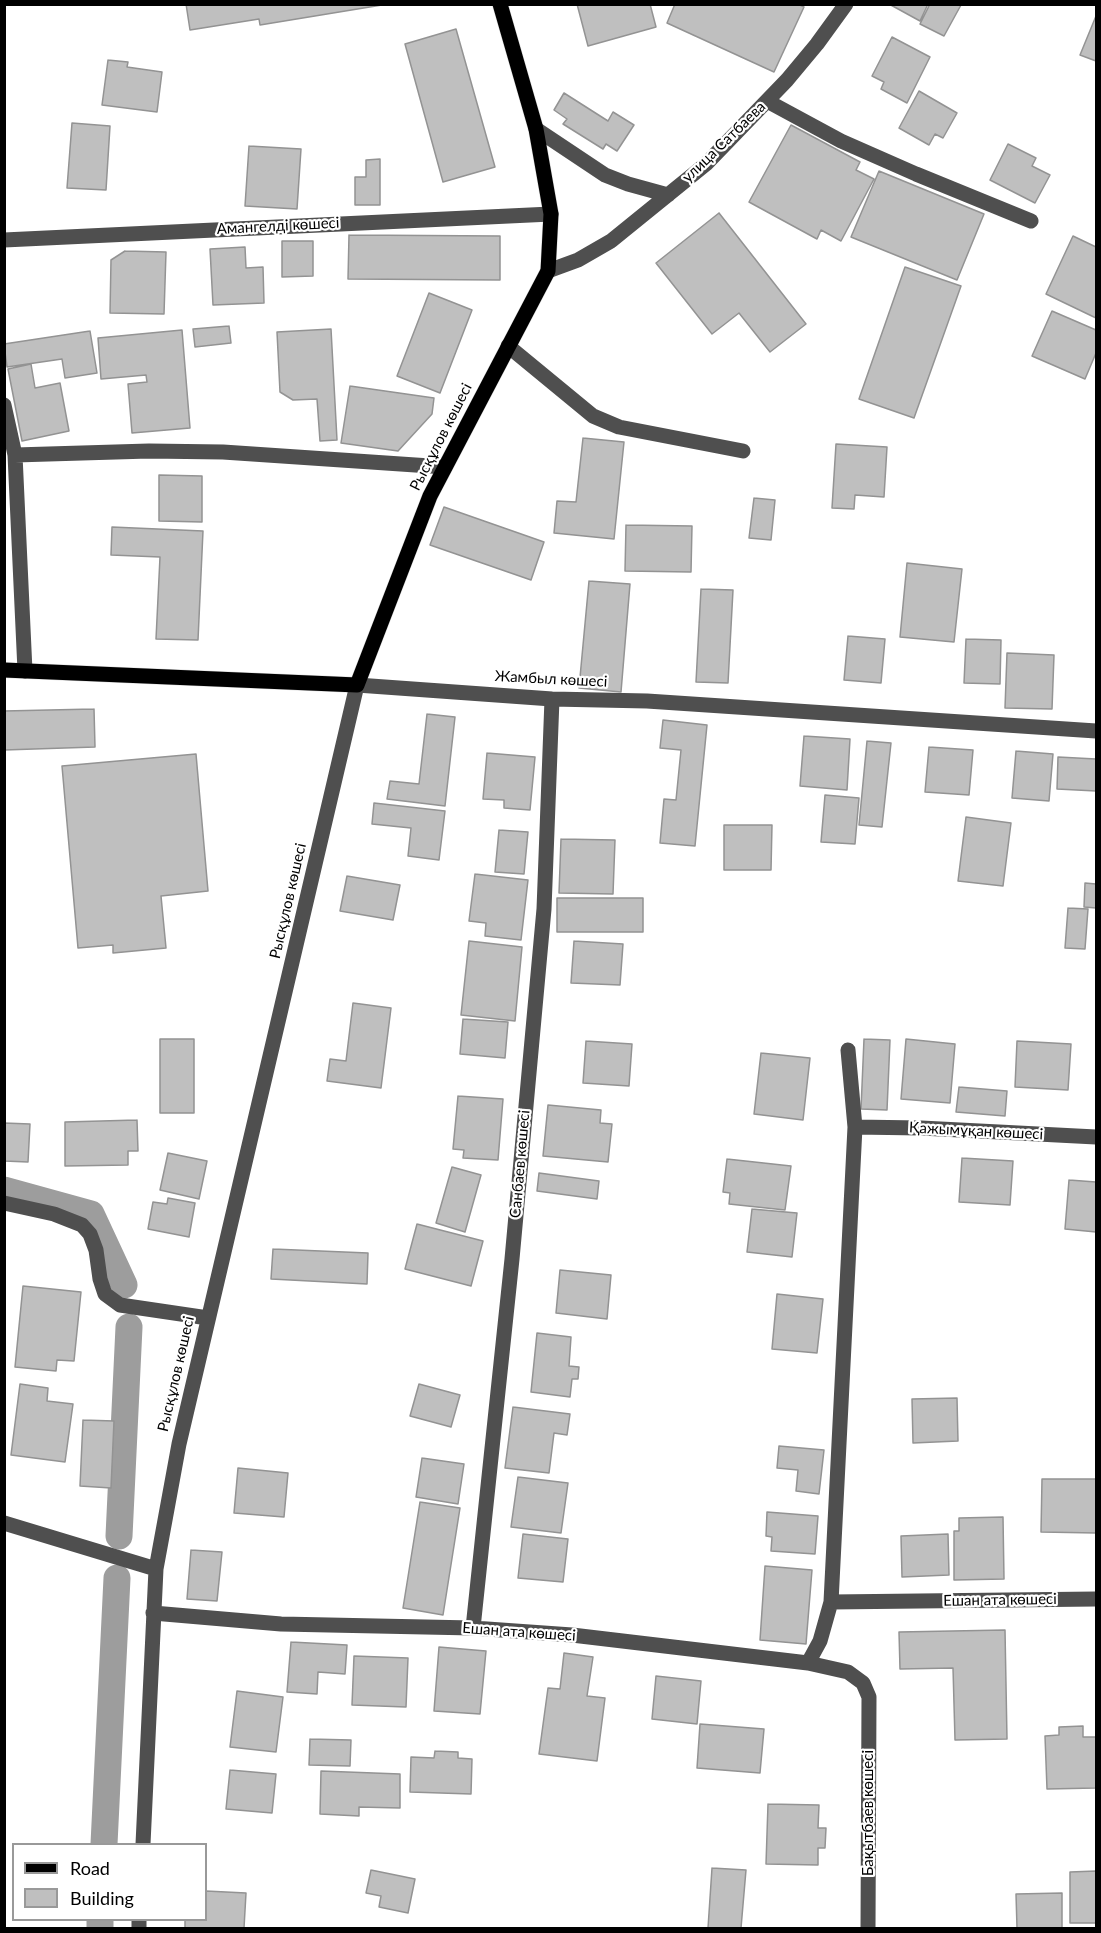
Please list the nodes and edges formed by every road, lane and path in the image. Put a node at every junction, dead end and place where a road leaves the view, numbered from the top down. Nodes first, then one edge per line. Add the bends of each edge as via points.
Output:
1 (500, 4) edge
2 (846, 4) edge
3 (767, 101) junction
4 (536, 129) junction
5 (668, 195) junction
6 (551, 214) junction
7 (1030, 221) dead end
8 (4, 240) edge
9 (548, 272) junction
10 (508, 346) junction
11 (4, 405) edge
12 (743, 451) dead end
13 (15, 455) junction
14 (445, 467) junction
15 (4, 670) edge
16 (25, 671) junction
17 (357, 685) junction
18 (552, 699) junction
19 (1096, 731) edge
20 (848, 1050) dead end
21 (855, 1127) junction
22 (1096, 1137) edge
23 (4, 1203) edge
24 (208, 1318) junction
25 (4, 1523) edge
26 (156, 1569) junction
27 (1096, 1599) edge
28 (831, 1602) junction
29 (153, 1613) junction
30 (472, 1628) junction
31 (808, 1663) junction
32 (869, 1697) joint
33 (142, 1843) edge
34 (868, 1929) edge

1 - 4 main road, Рысқұлов көшесі
2 - 3 street, улица Сатбаева
3 - 5 street, улица Сатбаева via 706,164
3 - 7 street via 841,141
4 - 5 street via 605,175
4 - 6 main road, Рысқұлов көшесі
5 - 9 street, улица Сатбаева via 611,241
6 - 8 street, Амангелді көшесі
6 - 9 main road, Рысқұлов көшесі
9 - 10 main road, Рысқұлов көшесі
10 - 12 street via 592,416 619,427
10 - 14 main road, Рысқұлов көшесі
11 - 13 street
13 - 14 street via 223,452
13 - 16 street
14 - 17 main road, Рысқұлов көшесі via 413,537
15 - 16 main road, Жамбыл көшесі
16 - 17 main road, Жамбыл көшесі
17 - 18 street, Жамбыл көшесі
17 - 24 street, Рысқұлов көшесі
18 - 19 street, Жамбыл көшесі via 647,701
18 - 30 street, Санбаев көшесі via 544,909 512,1259
20 - 21 street
21 - 22 street, Қажымұқан көшесі
21 - 28 street
23 - 24 street via 82,1225 96,1250 105,1294 120,1305
24 - 26 street, Рысқұлов көшесі
25 - 26 street
26 - 29 street, Рысқұлов көшесі
27 - 28 street, Ешан ата көшесі
28 - 31 street via 820,1641
29 - 30 street, Ешан ата көшесі via 281,1624
29 - 33 street, Рысқұлов көшесі
30 - 31 street, Ешан ата көшесі via 572,1635
31 - 32 street, Ешан ата көшесі via 848,1672 863,1683
32 - 34 street, Бақытбаев көшесі

